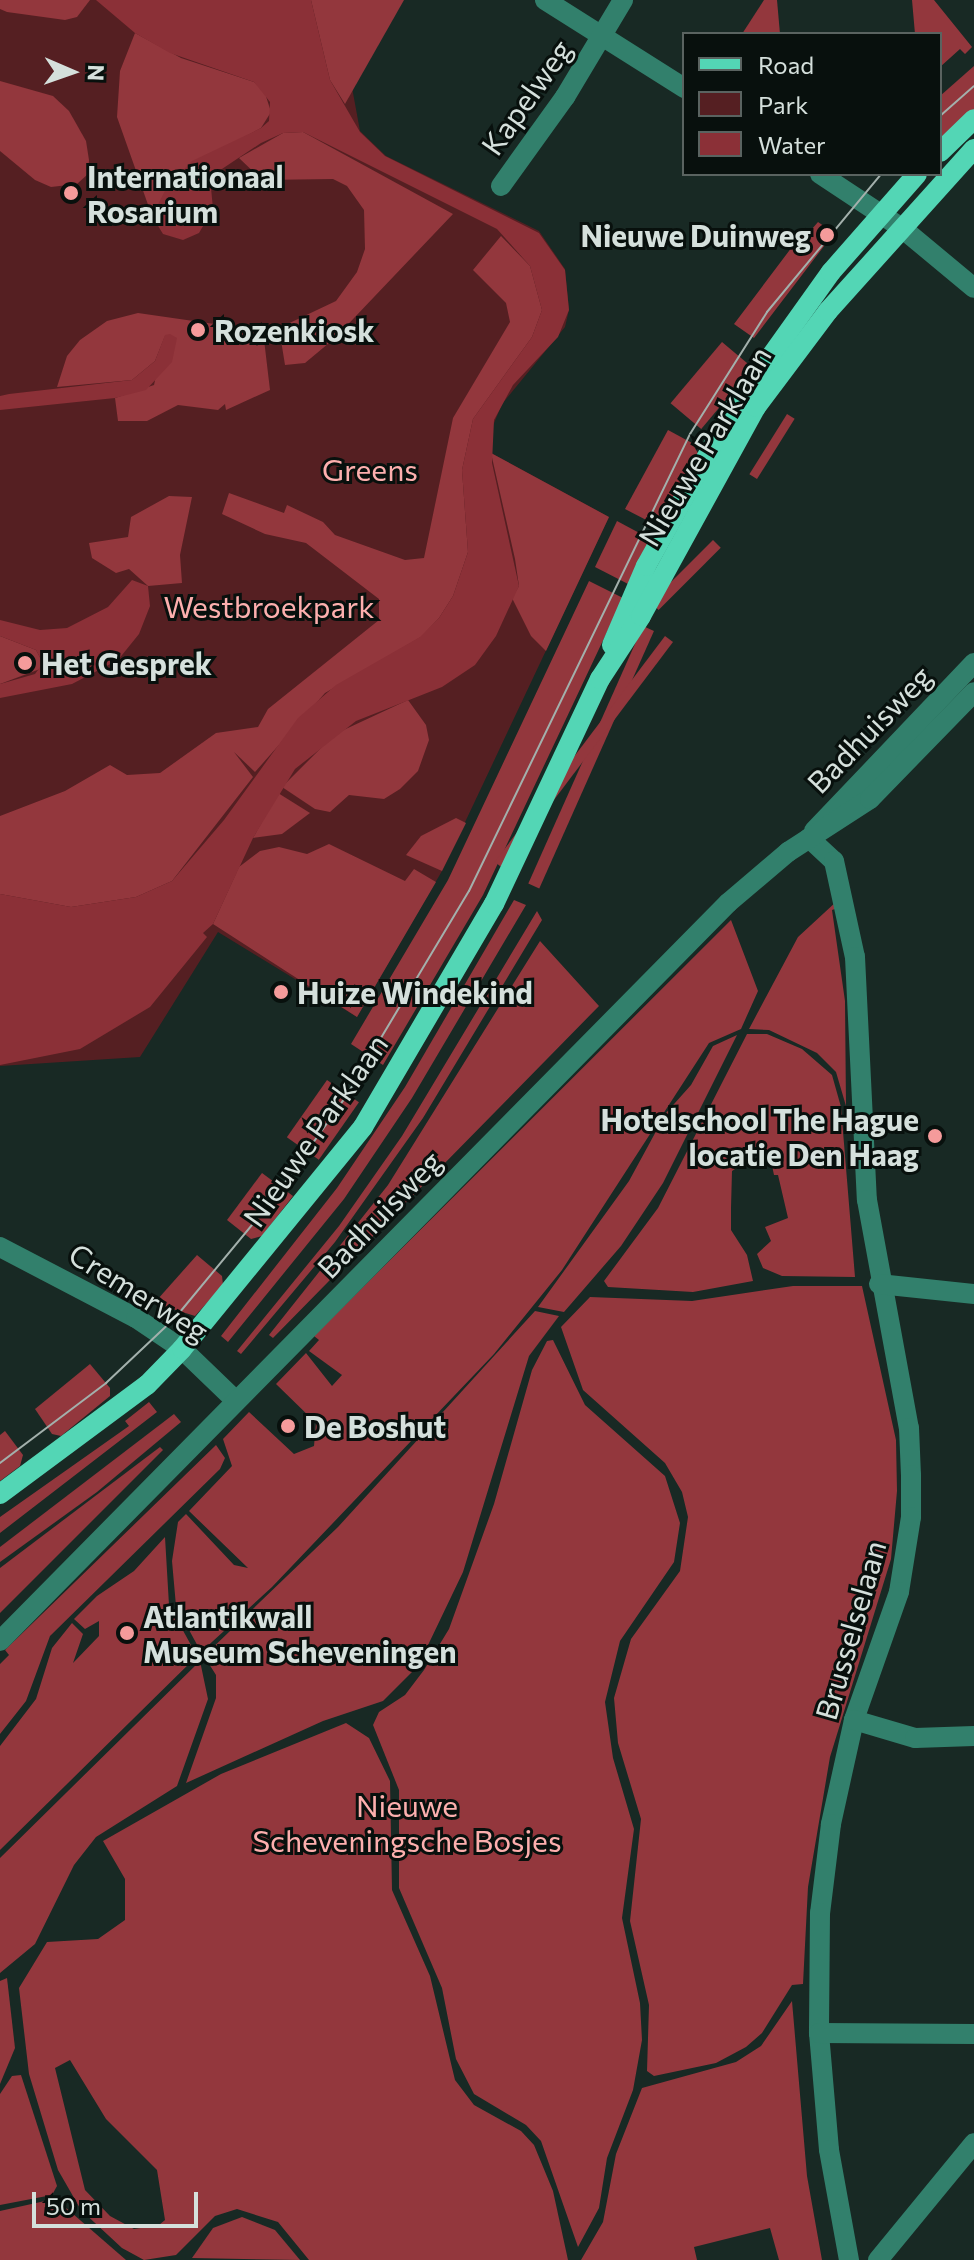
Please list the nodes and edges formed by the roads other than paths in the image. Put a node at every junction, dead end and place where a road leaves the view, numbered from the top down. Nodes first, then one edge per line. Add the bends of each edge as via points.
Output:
1 (545, 0) edge
2 (623, 0) edge
3 (603, 38) junction
4 (682, 87) edge
5 (974, 119) edge
6 (974, 149) edge
7 (942, 150) edge
8 (823, 176) edge
9 (915, 176) edge
10 (501, 186) dead end
11 (881, 214) junction
12 (903, 229) junction
13 (974, 288) edge
14 (974, 663) edge
15 (600, 679) junction
16 (974, 692) edge
17 (809, 838) junction
18 (0, 1247) edge
19 (879, 1284) junction
20 (974, 1294) edge
21 (182, 1349) junction
22 (236, 1401) junction
23 (0, 1494) edge
24 (0, 1641) edge
25 (854, 1720) junction
26 (974, 1736) edge
27 (819, 2033) junction
28 (974, 2034) edge
29 (974, 2143) edge
30 (849, 2260) edge
31 (878, 2260) edge

1 - 3 street
2 - 3 street, Kapelweg
3 - 4 street
3 - 10 street, Kapelweg
5 - 7 main road
6 - 12 main road, Nieuwe Parklaan
8 - 11 street
9 - 11 main road, Nieuwe Parklaan
11 - 12 street
11 - 15 main road, Nieuwe Parklaan via 831,272 734,408 631,597
12 - 13 street
12 - 15 main road, Nieuwe Parklaan via 828,311 756,407 641,616
14 - 17 street, Badhuisweg
15 - 21 main road, Nieuwe Parklaan via 494,904 363,1127
16 - 17 street, Badhuisweg via 870,799 845,820
17 - 19 street, Brusselselaan via 834,861 855,957 867,1200
17 - 22 street, Badhuisweg via 728,903
18 - 21 street, Cremerweg via 136,1318
19 - 20 street
19 - 25 street, Brusselselaan via 909,1428 911,1517 899,1592
21 - 22 street, Cremerweg
21 - 23 main road, Nieuwe Parklaan via 147,1385
22 - 24 street, Badhuisweg
25 - 26 street via 915,1738
25 - 27 street, Brusselselaan via 823,1876
27 - 28 street
27 - 30 street, Brusselselaan via 829,2150
29 - 31 street

